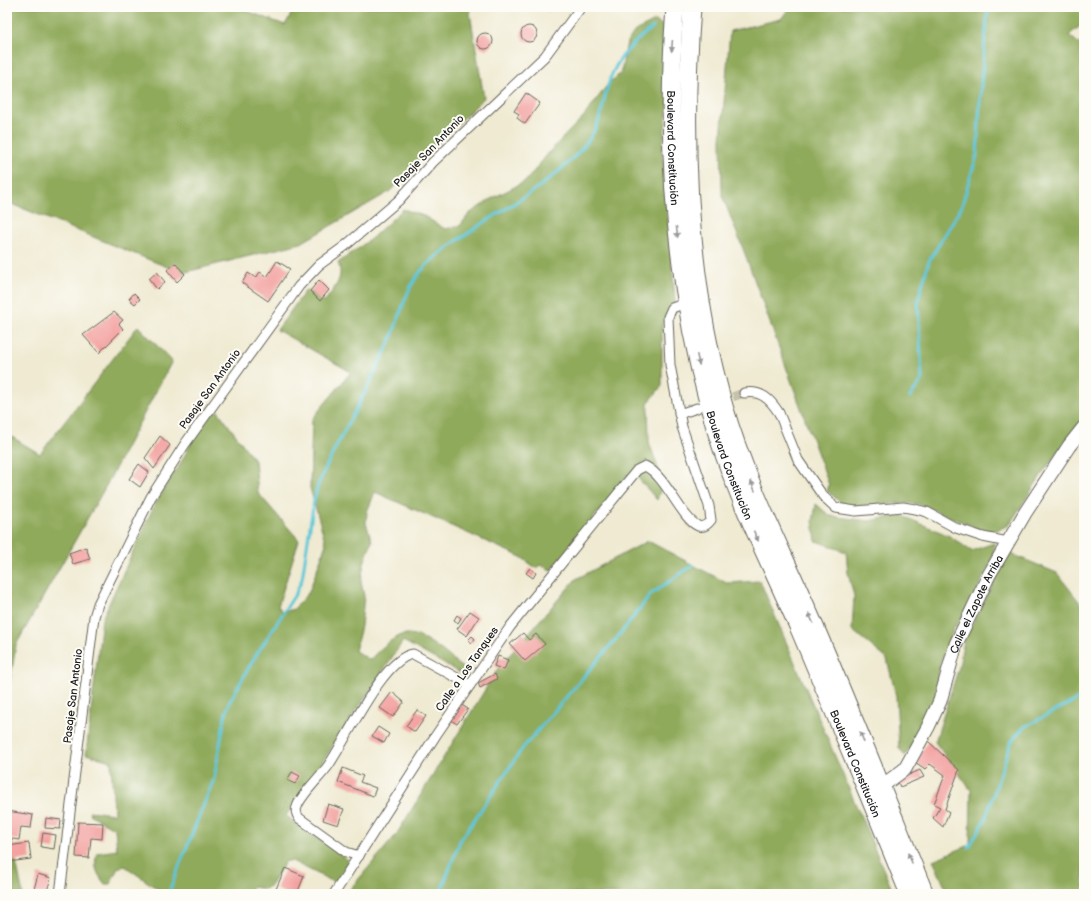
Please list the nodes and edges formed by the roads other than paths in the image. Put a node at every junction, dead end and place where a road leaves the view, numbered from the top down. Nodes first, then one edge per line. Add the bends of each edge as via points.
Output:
1 (581, 7) edge
2 (675, 7) edge
3 (692, 7) edge
4 (686, 302) junction
5 (744, 394) tunnel mouth
6 (697, 408) dead end
7 (679, 414) junction
8 (1084, 427) edge
9 (1008, 542) junction
10 (470, 685) junction
11 (882, 786) junction
12 (359, 856) junction
13 (60, 894) edge
14 (334, 894) edge
15 (909, 894) edge
16 (925, 894) edge

1 - 13 street, Pasaje San Antonio via 545,56 433,162 399,200 345,246 319,264 299,286 185,444 151,497 94,617
2 -> 4 highway, Boulevard Constitución via 671,68 672,187
11 -> 3 highway, Boulevard Constitución via 763,512 724,406 699,288 690,208 688,58
4 - 7 street via 672,308 668,316 670,365
4 -> 15 highway, Boulevard Constitución via 710,410 730,474 799,630
5 - 9 street via 752,392 764,396 774,406 798,460 823,496 836,508 856,511 903,507 916,509 933,514 956,528 983,538
6 - 7 street
7 - 10 street, Calle a Los Tanques via 686,444 711,513 708,524 698,526 689,518 650,468 645,466 637,470 510,627
8 - 9 street, Calle el Zapote Arriba via 1069,446
9 - 11 street, Calle el Zapote Arriba via 956,644 940,701 928,727 905,770
10 - 12 street, Calle a Los Tanques
10 - 12 street via 418,656 409,654 402,658 368,699 328,766 297,805 296,814 299,818 346,852
16 -> 11 highway, Boulevard Constitución
12 - 14 street, Calle a Los Tanques

